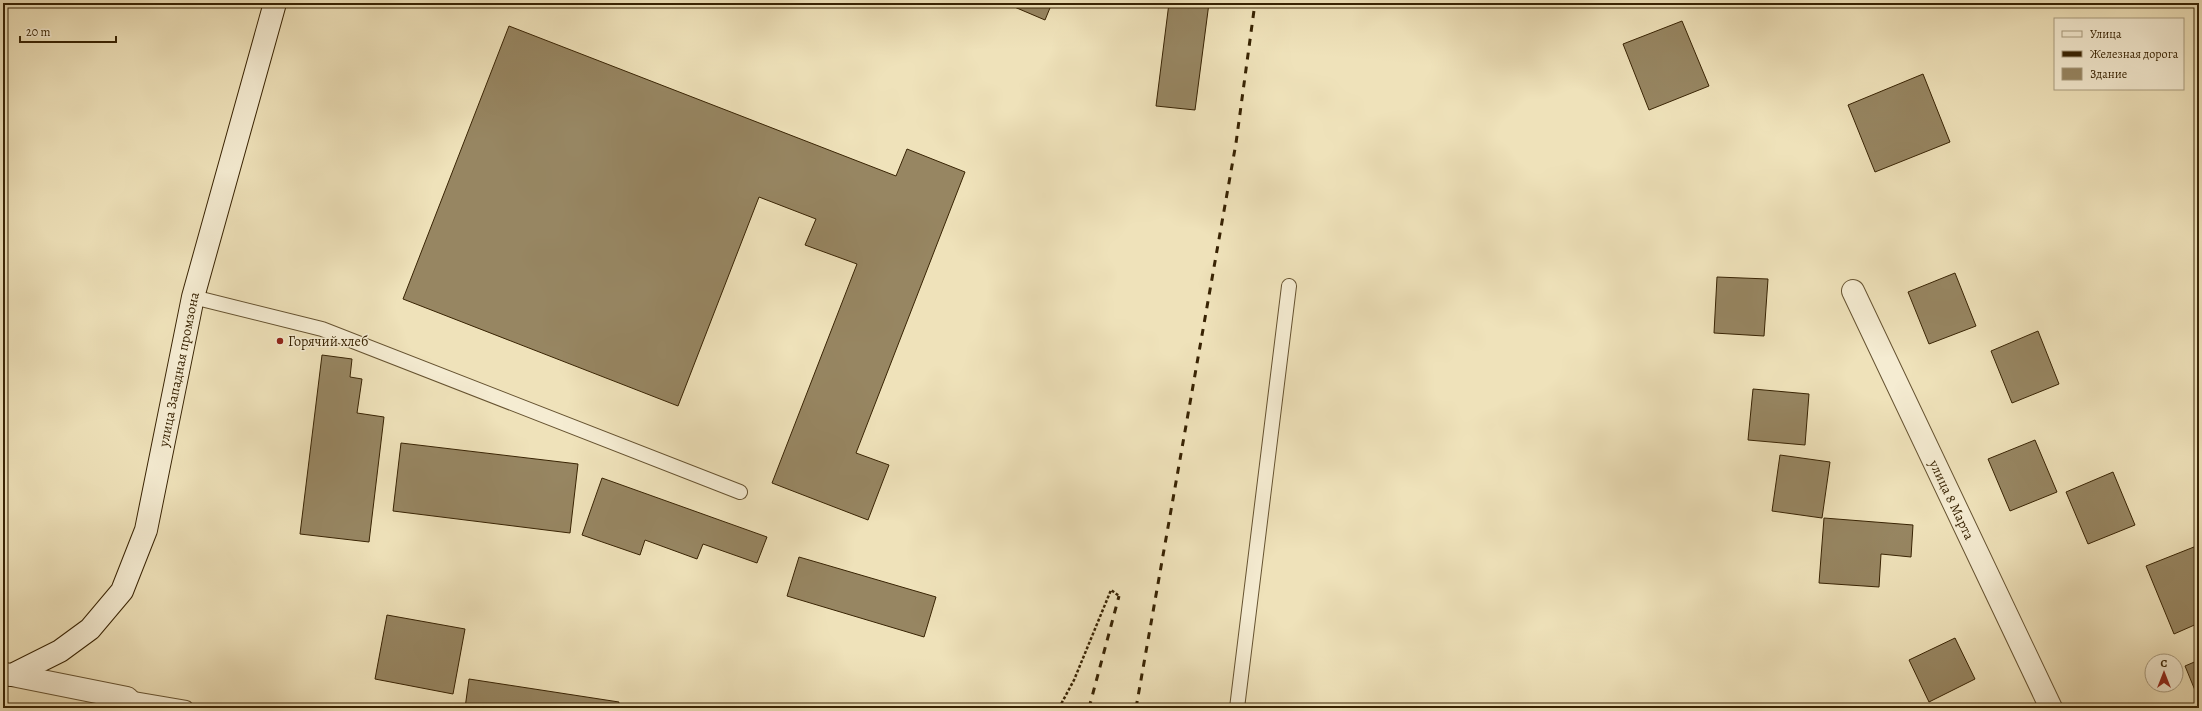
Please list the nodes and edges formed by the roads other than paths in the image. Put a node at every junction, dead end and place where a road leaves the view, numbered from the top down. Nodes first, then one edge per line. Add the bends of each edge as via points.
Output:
1 (274, 3) edge
2 (1289, 286) dead end
3 (1853, 291) dead end
4 (193, 297) junction
5 (740, 492) dead end
6 (8, 675) edge
7 (132, 703) edge
8 (186, 708) edge
9 (1238, 708) edge
10 (2051, 708) edge

1 - 4 street, улица Западная промзона
2 - 9 lane
3 - 10 street, улица 8 Марта
4 - 5 lane via 322,329
4 - 6 street, улица Западная промзона via 146,530 122,591 90,629 60,651
6 - 7 street
7 - 8 lane

